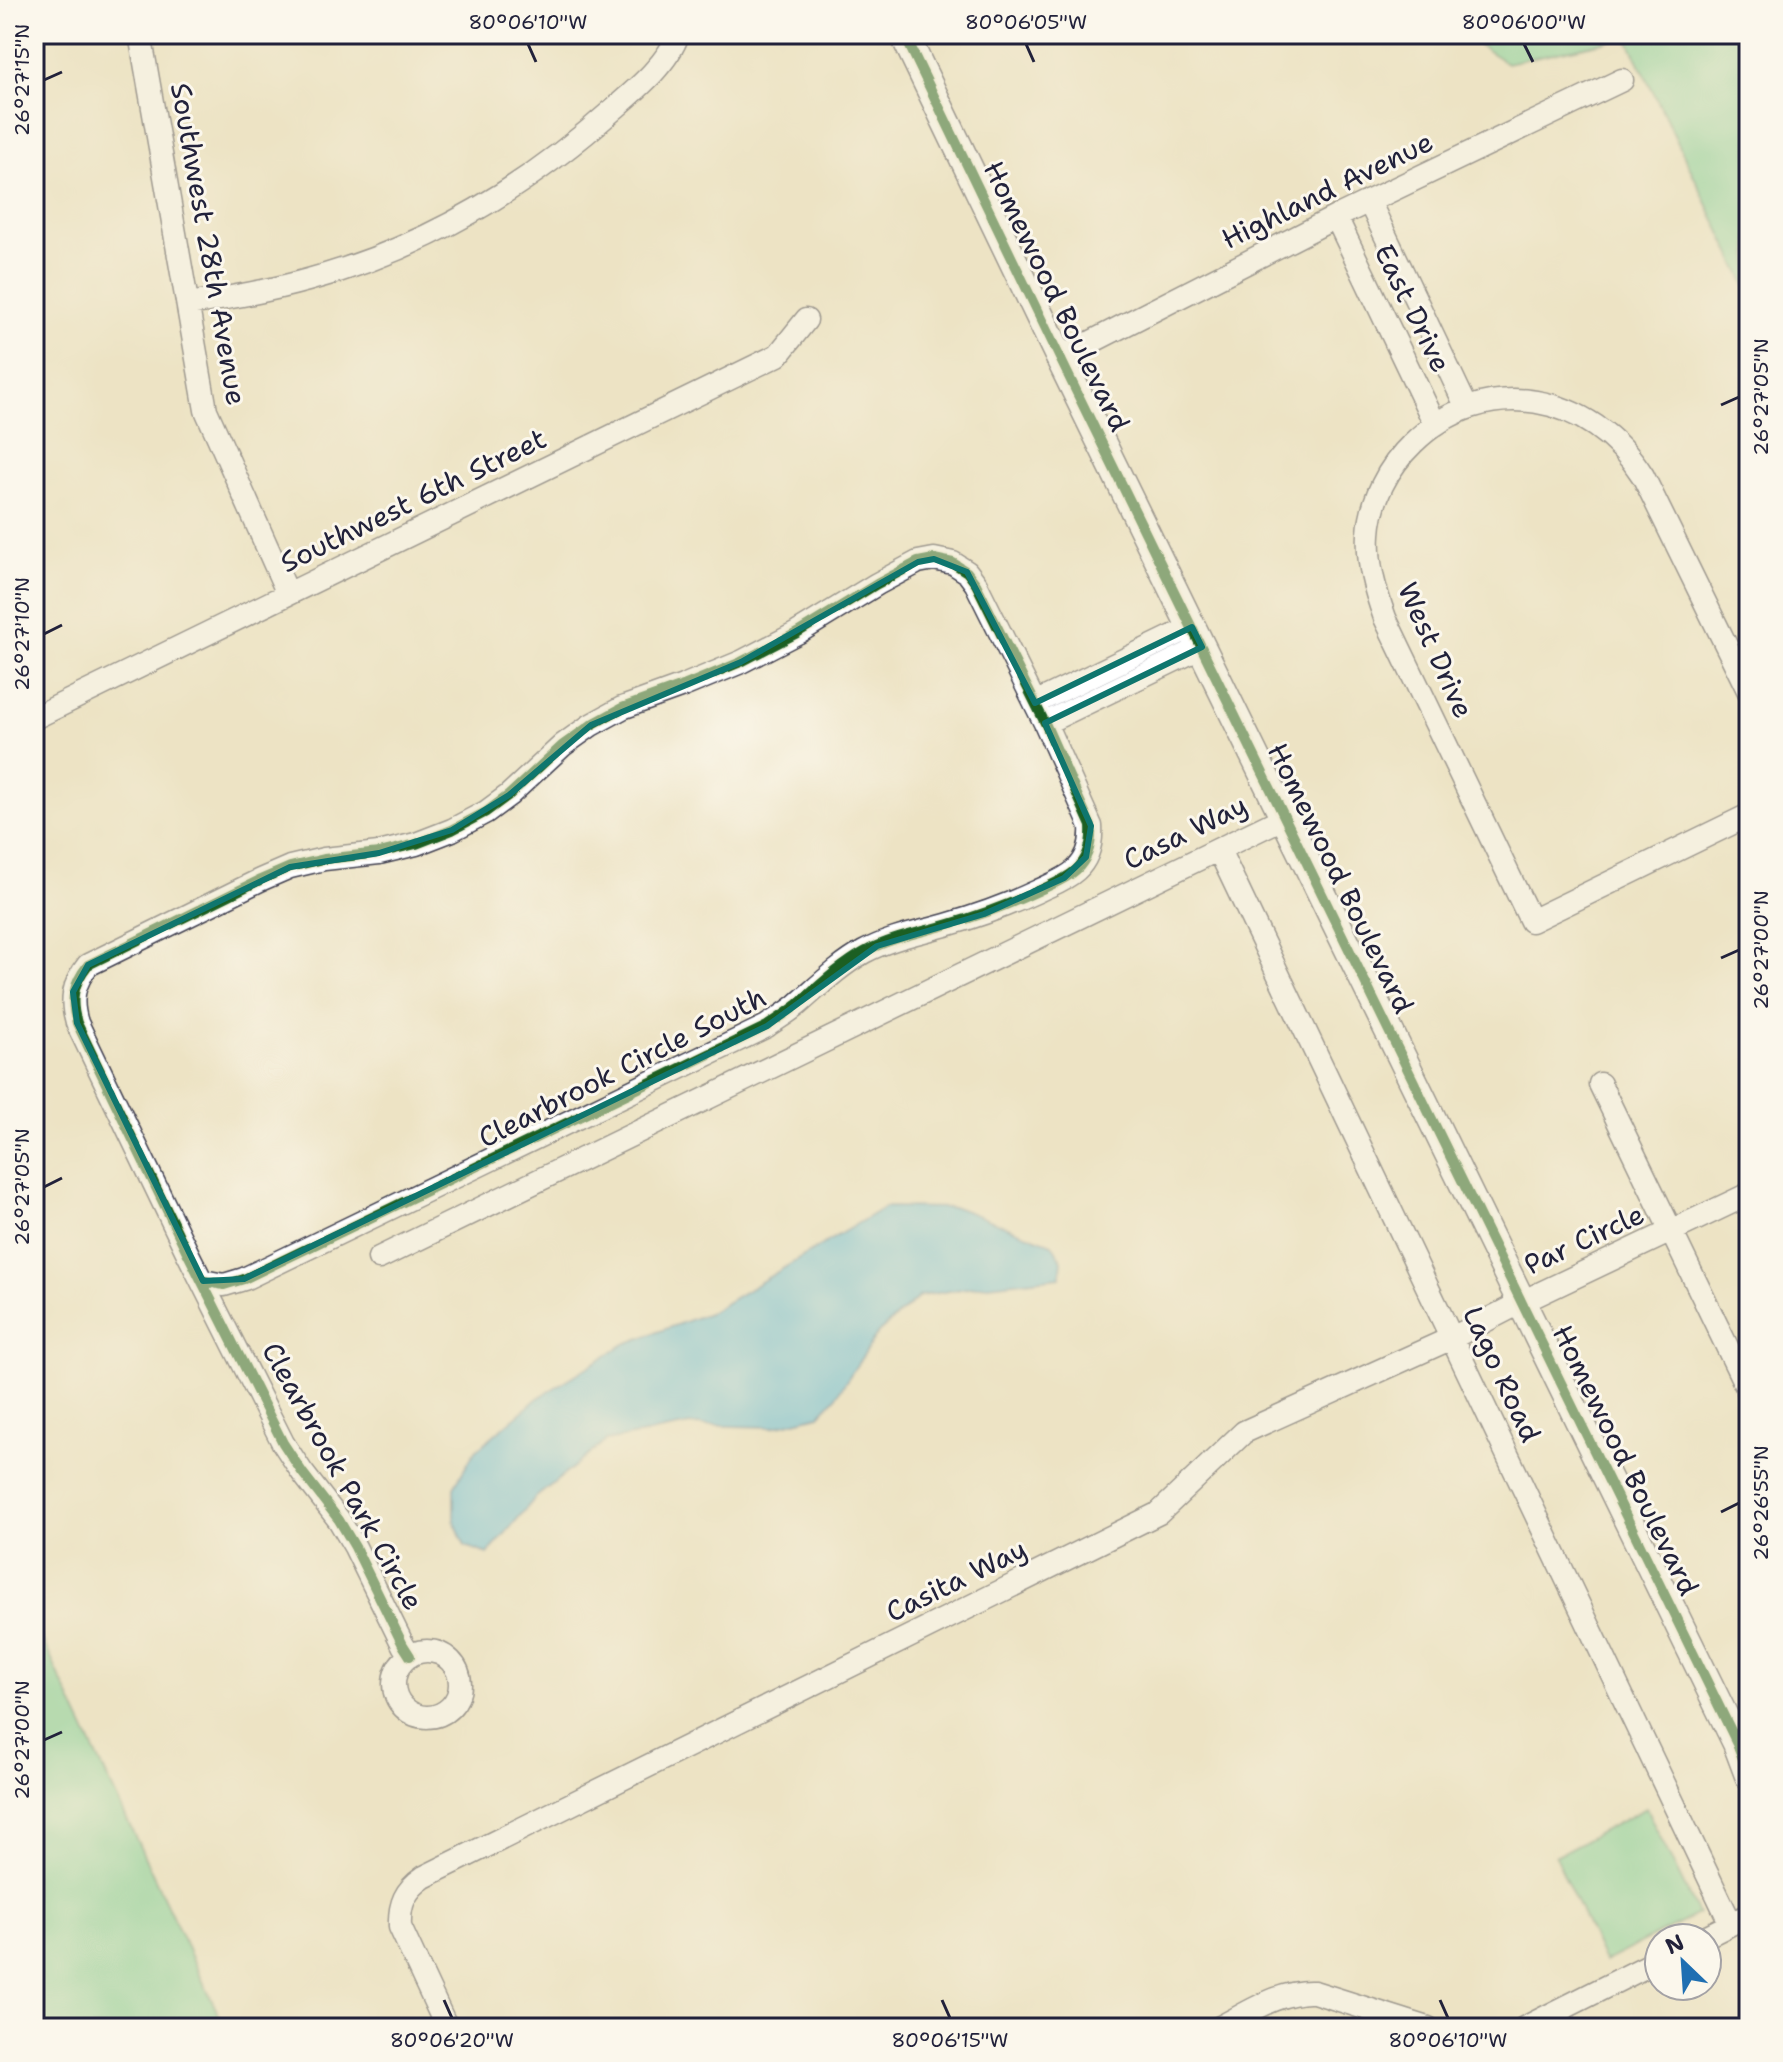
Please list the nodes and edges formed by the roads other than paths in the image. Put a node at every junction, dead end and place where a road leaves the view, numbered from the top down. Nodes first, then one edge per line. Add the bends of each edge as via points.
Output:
1 (140, 34) edge
2 (904, 34) edge
3 (678, 35) edge
4 (1622, 80) dead end
5 (1369, 201) junction
6 (1336, 217) junction
7 (188, 304) junction
8 (806, 320) dead end
9 (1060, 358) junction
10 (1451, 416) junction
11 (288, 594) junction
12 (1197, 637) junction
13 (1749, 692) edge
14 (1035, 703) junction
15 (34, 718) edge
16 (1045, 723) junction
17 (1749, 815) edge
18 (1285, 817) junction
19 (1219, 850) junction
20 (1600, 1084) dead end
21 (1749, 1194) edge
22 (1672, 1232) junction
23 (379, 1258) dead end
24 (203, 1281) junction
25 (1522, 1302) junction
26 (1452, 1338) junction
27 (1749, 1392) edge
28 (410, 1656) dead end
29 (1743, 1752) edge
30 (1749, 1775) edge
31 (1740, 1920) edge
32 (1643, 1968) edge
33 (447, 2028) edge
34 (1218, 2028) edge
35 (1428, 2028) edge
36 (1524, 2028) edge

1 - 7 street, Southwest 28th Avenue
2 - 9 street, Homewood Boulevard
3 - 7 street via 672,50 630,95 534,174 481,207 426,236 310,280
4 - 5 street, Highland Avenue
5 - 6 street, Highland Avenue
5 - 10 street, East Drive
6 - 9 street, Highland Avenue
6 - 10 street, East Drive
7 - 11 street, Southwest 28th Avenue via 206,410
8 - 11 street, Southwest 6th Street via 778,355
9 - 12 street, Homewood Boulevard
10 - 13 street via 1485,403 1519,400 1559,407 1590,421 1622,447 1652,492
10 - 17 street, West Drive via 1407,448 1381,487 1369,532 1370,565 1385,618 1531,921
11 - 15 street, Southwest 6th Street
12 - 14 street
12 - 16 street
12 - 18 street, Homewood Boulevard
14 - 16 street
14 - 24 street, Clearbrook Park Circle via 967,572 934,559 918,562 741,662 591,725 509,795 452,830 379,853 290,867 88,965 73,992 77,1023
16 - 24 street, Clearbrook Circle South via 1091,826 1086,857 1064,878 984,914 908,934 862,953 753,1033 244,1279 224,1285
18 - 19 street, Casa Way
18 - 25 street, Homewood Boulevard
19 - 23 street, Casa Way
19 - 26 street, Lago Road
20 - 22 street
21 - 22 street, Par Circle
22 - 25 street, Par Circle
22 - 27 street, Par Circle
24 - 28 street, Clearbrook Park Circle via 283,1443 339,1520
25 - 26 street, Casita Way
25 - 29 street, Homewood Boulevard
26 - 31 street, Lago Road
26 - 33 street, Casita Way via 1244,1432 1159,1513 424,1877 404,1897 400,1927
29 - 30 street, Homewood Boulevard
32 - 36 street
34 - 35 street via 1299,1991

